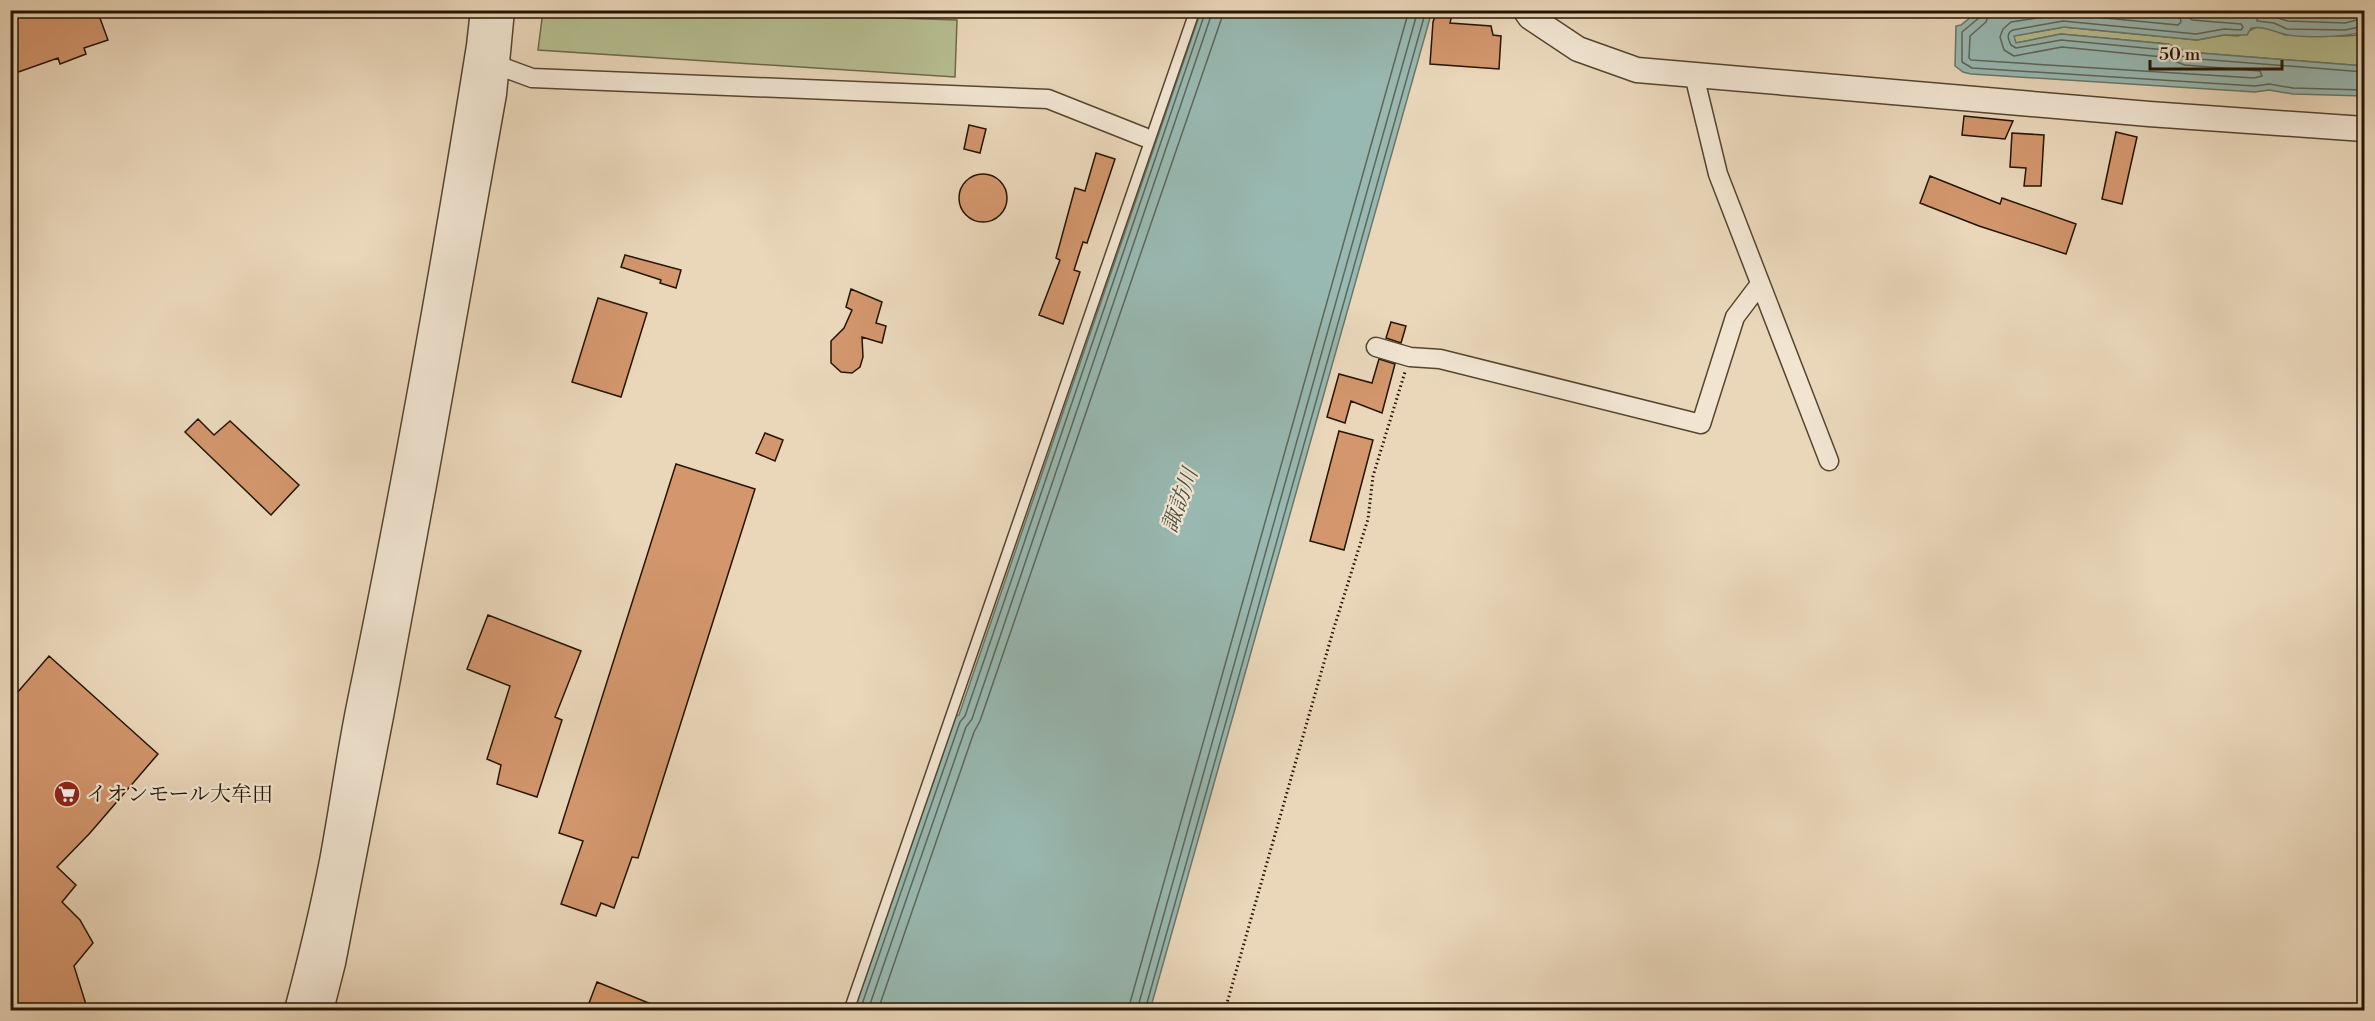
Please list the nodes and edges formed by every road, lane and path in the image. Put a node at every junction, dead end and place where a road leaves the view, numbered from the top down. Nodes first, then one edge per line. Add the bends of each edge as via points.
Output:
1 (483, 10) edge
2 (502, 10) edge
3 (1195, 10) edge
4 (1526, 10) edge
5 (497, 65) junction
6 (1694, 75) junction
7 (2364, 129) edge
8 (1144, 137) dead end
9 (1760, 284) junction
10 (1376, 347) dead end
11 (1410, 357) junction
12 (1829, 461) dead end
13 (297, 1011) edge
14 (321, 1011) edge
15 (849, 1011) edge
16 (1225, 1011) edge

1 - 13 street via 440,287 330,872
2 - 5 street
3 - 15 lane
4 - 6 street via 1530,17 1578,49 1637,70
5 - 8 street via 532,78 1048,99
5 - 14 street via 395,644
6 - 7 street
6 - 9 street via 1718,174
9 - 11 street via 1735,317 1701,424 1440,359
9 - 12 street
10 - 11 street
11 - 16 path via 1373,476 1368,519

